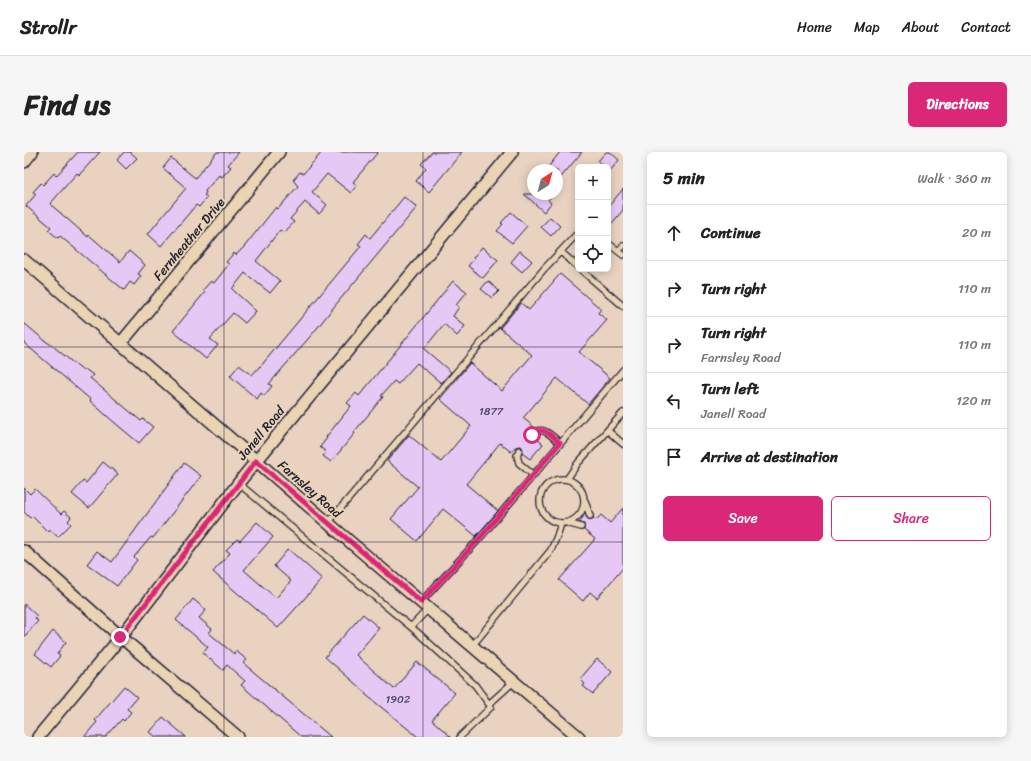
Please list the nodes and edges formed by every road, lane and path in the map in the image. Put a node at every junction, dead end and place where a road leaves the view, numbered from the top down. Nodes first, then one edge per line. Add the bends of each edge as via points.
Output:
1 (32, 152) edge
2 (279, 152) edge
3 (512, 152) edge
4 (24, 162) edge
5 (575, 237) edge
6 (611, 245) edge
7 (623, 246) edge
8 (561, 252) junction
9 (621, 253) edge
10 (24, 260) edge
11 (575, 264) edge
12 (583, 272) edge
13 (623, 306) edge
14 (121, 343) junction
15 (623, 370) edge
16 (623, 413) edge
17 (608, 431) junction
18 (532, 435) dead end
19 (560, 443) junction
20 (623, 444) edge
21 (519, 450) dead end
22 (256, 461) junction
23 (533, 475) junction
24 (567, 479) junction
25 (238, 483) junction
26 (585, 501) junction
27 (590, 516) dead end
28 (328, 523) junction
29 (564, 523) junction
30 (580, 527) dead end
31 (24, 551) edge
32 (425, 606) junction
33 (411, 627) junction
34 (120, 637) junction
35 (472, 646) junction
36 (512, 680) junction
37 (489, 704) junction
38 (38, 737) edge
39 (238, 737) edge
40 (460, 737) edge
41 (579, 737) edge

1 - 4 street
2 - 14 street, Fernheather Drive
3 - 22 street, Janell Road
5 - 8 lane
6 - 9 lane
7 - 9 lane
8 - 11 lane
8 - 28 lane
10 - 14 street, Farnsley Road
12 - 13 lane
14 - 22 street, Farnsley Road
15 - 19 lane
16 - 17 lane
17 - 20 lane
17 - 24 lane via 578,463
18 - 19 lane via 536,431 546,431
19 - 23 lane
21 - 23 lane via 519,463
22 - 25 street, Janell Road
22 - 28 street, Farnsley Road
23 - 32 lane
24 - 26 lane via 580,487
24 - 29 lane via 553,481 547,485 540,498 542,512 552,521
25 - 33 lane
25 - 34 street, Janell Road
26 - 27 lane
26 - 29 lane via 580,516
28 - 32 street, Farnsley Road
29 - 30 lane
29 - 35 lane via 551,550
31 - 34 street
32 - 33 lane
32 - 35 street, Farnsley Road
33 - 37 lane via 475,685
34 - 38 street, Janell Road
34 - 39 street
35 - 36 street, Farnsley Road
36 - 37 lane
36 - 41 street, Farnsley Road
37 - 40 lane via 491,707

